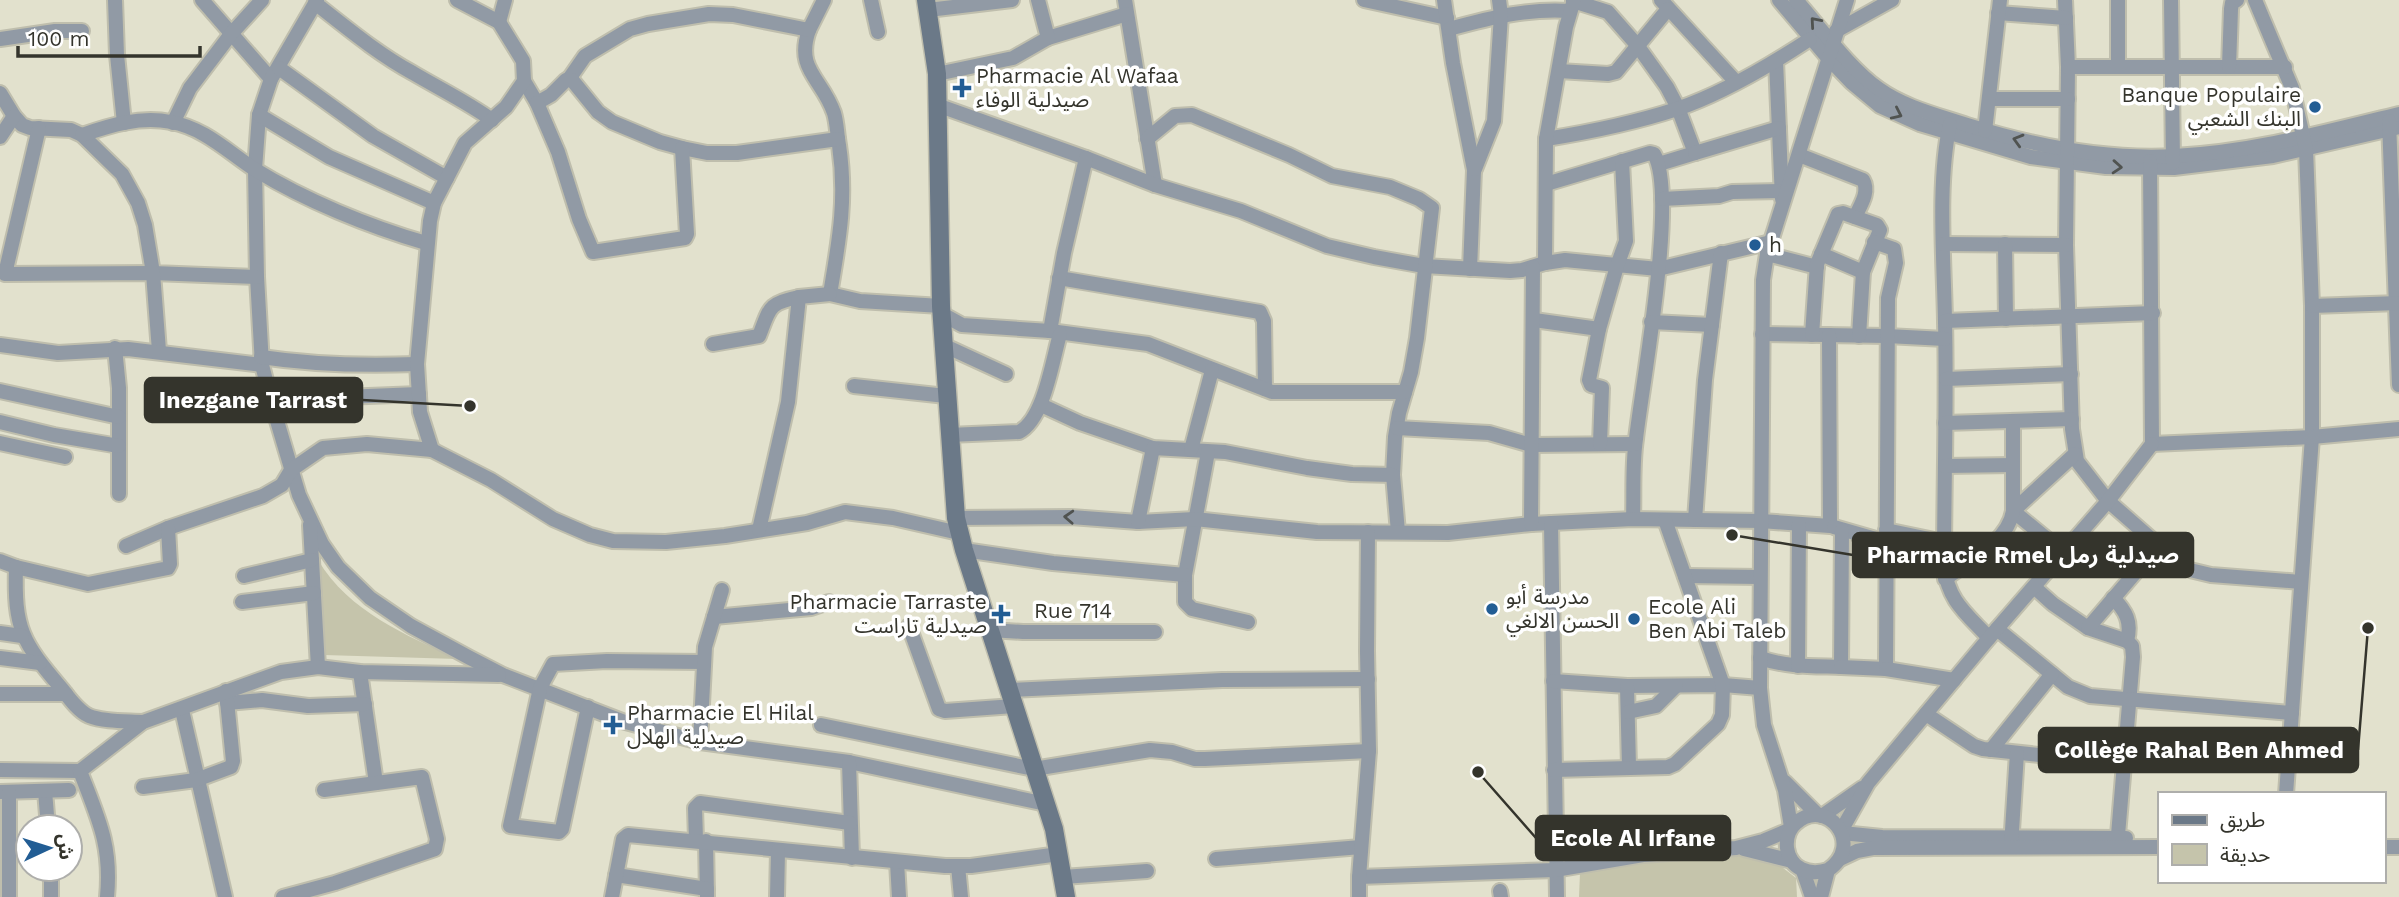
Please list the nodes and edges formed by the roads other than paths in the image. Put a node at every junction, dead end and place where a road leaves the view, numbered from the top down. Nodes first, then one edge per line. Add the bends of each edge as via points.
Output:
1 (115, 0) edge
2 (202, 0) edge
3 (262, 0) edge
4 (457, 0) edge
5 (505, 0) edge
6 (824, 0) edge
7 (871, 0) edge
8 (1012, 0) edge
9 (1038, 0) edge
10 (1365, 0) edge
11 (1444, 0) edge
12 (1779, 0) edge
13 (1796, 0) edge
14 (1847, 0) edge
15 (1892, 0) edge
16 (2065, 0) edge
17 (2118, 0) edge
18 (2171, 0) edge
19 (2237, 0) edge
20 (2255, 0) edge
21 (316, 2) edge
22 (1572, 4) edge
23 (1665, 4) edge
24 (927, 5) edge
25 (1999, 6) edge
26 (1126, 7) edge
27 (1500, 7) edge
28 (2066, 18) junction
29 (499, 22) junction
30 (1448, 23) junction
31 (808, 30) junction
32 (82, 31) dead end
33 (878, 32) dead end
34 (231, 34) junction
35 (1835, 37) junction
36 (1048, 38) junction
37 (0, 39) edge
38 (1810, 39) junction
39 (1637, 45) junction
40 (1828, 58) junction
41 (1776, 61) junction
42 (2172, 65) junction
43 (2068, 66) junction
44 (2119, 66) junction
45 (2229, 67) junction
46 (2285, 67) junction
47 (1559, 71) junction
48 (275, 74) junction
49 (937, 74) junction
50 (569, 79) junction
51 (524, 81) junction
52 (1736, 82) junction
53 (0, 94) edge
54 (1989, 99) junction
55 (2068, 99) junction
56 (537, 103) junction
57 (937, 105) junction
58 (1678, 108) junction
59 (14, 116) junction
60 (259, 116) junction
61 (492, 120) junction
62 (2394, 121) edge
63 (124, 123) junction
64 (173, 123) junction
65 (1950, 126) junction
66 (39, 128) junction
67 (1779, 128) junction
68 (1985, 131) junction
69 (82, 135) junction
70 (0, 137) edge
71 (838, 139) junction
72 (1147, 139) junction
73 (1546, 139) junction
74 (2305, 144) junction
75 (682, 148) junction
76 (1695, 153) junction
77 (1799, 155) junction
78 (2067, 156) junction
79 (1086, 158) junction
80 (1622, 161) junction
81 (2173, 162) junction
82 (2150, 163) junction
83 (1659, 164) junction
84 (255, 169) junction
85 (1474, 170) junction
86 (447, 178) junction
87 (1546, 184) junction
88 (1155, 185) junction
89 (1782, 197) junction
90 (1662, 200) junction
91 (434, 203) junction
92 (1855, 217) junction
93 (1874, 242) junction
94 (426, 243) junction
95 (1943, 244) junction
96 (2005, 244) junction
97 (2066, 245) junction
98 (1769, 248) junction
99 (1721, 253) junction
100 (1819, 261) junction
101 (1424, 265) junction
102 (1539, 265) junction
103 (1617, 266) junction
104 (1470, 269) junction
105 (1658, 269) junction
106 (1863, 272) junction
107 (3, 273) edge
108 (153, 273) junction
109 (257, 277) junction
110 (1059, 278) junction
111 (830, 294) junction
112 (799, 297) junction
113 (2398, 303) edge
114 (2312, 306) junction
115 (942, 310) junction
116 (2153, 313) junction
117 (2069, 318) junction
118 (2006, 319) junction
119 (1534, 320) junction
120 (1945, 321) junction
121 (1651, 322) junction
122 (1712, 325) junction
123 (1600, 329) junction
124 (1055, 332) junction
125 (1762, 334) junction
126 (1812, 335) junction
127 (1829, 335) junction
128 (1859, 336) junction
129 (1887, 336) junction
130 (1945, 339) junction
131 (713, 344) dead end
132 (0, 345) edge
133 (943, 345) junction
134 (115, 348) junction
135 (159, 351) junction
136 (261, 361) junction
137 (417, 364) junction
138 (1212, 370) junction
139 (1006, 374) dead end
140 (2071, 374) junction
141 (1946, 379) junction
142 (2399, 385) edge
143 (854, 386) dead end
144 (1265, 389) junction
145 (0, 391) edge
146 (1405, 392) junction
147 (419, 394) junction
148 (946, 396) junction
149 (272, 404) junction
150 (1041, 405) junction
151 (119, 417) junction
152 (2072, 419) junction
153 (2013, 421) junction
154 (0, 422) edge
155 (1945, 423) junction
156 (1397, 428) junction
157 (2399, 429) edge
158 (949, 435) junction
159 (2312, 437) junction
160 (0, 443) edge
161 (1635, 443) junction
162 (1600, 444) junction
163 (2152, 444) junction
164 (1531, 445) junction
165 (119, 446) junction
166 (1153, 448) junction
167 (432, 450) junction
168 (1191, 450) junction
169 (1208, 452) junction
170 (2075, 454) junction
171 (65, 457) dead end
172 (2013, 464) junction
173 (1945, 466) junction
174 (291, 470) junction
175 (1393, 475) junction
176 (119, 494) dead end
177 (2108, 501) junction
178 (2013, 510) junction
179 (1195, 519) junction
180 (1633, 519) junction
181 (310, 520) junction
182 (1665, 520) junction
183 (1695, 520) junction
184 (1138, 522) junction
185 (1761, 522) junction
186 (1551, 523) junction
187 (1531, 524) junction
188 (1799, 524) junction
189 (168, 528) junction
190 (1836, 528) junction
191 (759, 530) junction
192 (1368, 532) junction
193 (1398, 532) junction
194 (959, 534) junction
195 (1886, 536) junction
196 (1944, 542) junction
197 (2159, 545) junction
198 (126, 546) dead end
199 (2064, 553) junction
200 (0, 561) edge
201 (312, 561) junction
202 (16, 567) junction
203 (244, 576) dead end
204 (1185, 576) junction
205 (1685, 576) junction
206 (1760, 577) junction
207 (1945, 579) junction
208 (2301, 582) junction
209 (2034, 587) junction
210 (722, 590) dead end
211 (314, 593) junction
212 (0, 595) edge
213 (2113, 597) junction
214 (15, 600) junction
215 (242, 602) dead end
216 (829, 603) dead end
217 (714, 617) junction
218 (1248, 622) dead end
219 (909, 626) dead end
220 (2088, 628) junction
221 (990, 630) junction
222 (1155, 632) dead end
223 (0, 633) edge
224 (1993, 633) junction
225 (22, 636) junction
226 (2127, 641) junction
227 (0, 658) edge
228 (1760, 658) junction
229 (704, 662) junction
230 (40, 663) junction
231 (1798, 666) junction
232 (318, 667) junction
233 (1841, 667) junction
234 (1886, 670) junction
235 (360, 672) junction
236 (2052, 674) junction
237 (503, 675) junction
238 (1368, 679) junction
239 (1954, 680) junction
240 (1553, 681) junction
241 (1723, 685) junction
242 (1627, 686) junction
243 (1676, 686) junction
244 (540, 688) junction
245 (1760, 688) junction
246 (0, 694) edge
247 (66, 694) junction
248 (226, 697) junction
249 (1011, 698) junction
250 (2130, 700) junction
251 (365, 705) junction
252 (587, 707) junction
253 (181, 710) junction
254 (1628, 712) junction
255 (2292, 713) junction
256 (1926, 714) junction
257 (143, 722) junction
258 (821, 725) dead end
259 (700, 742) junction
260 (1991, 750) junction
261 (1369, 751) junction
262 (2017, 753) junction
263 (849, 762) junction
264 (2124, 764) junction
265 (1629, 767) junction
266 (1034, 769) junction
267 (0, 770) edge
268 (1554, 770) junction
269 (80, 771) junction
270 (1782, 778) junction
271 (196, 780) junction
272 (376, 783) junction
273 (1868, 783) junction
274 (143, 787) dead end
275 (69, 790) dead end
276 (324, 790) dead end
277 (45, 791) junction
278 (4, 792) edge
279 (2286, 792) edge
280 (1046, 804) junction
281 (47, 813) edge
282 (1820, 816) junction
283 (850, 823) junction
284 (1790, 829) junction
285 (1841, 832) junction
286 (2158, 838) edge
287 (701, 840) junction
288 (2011, 842) junction
289 (2117, 843) junction
290 (1361, 847) junction
291 (2158, 847) edge
292 (1736, 848) junction
293 (778, 850) junction
294 (1059, 855) junction
295 (852, 858) junction
296 (1216, 859) dead end
297 (1840, 859) junction
298 (897, 862) junction
299 (958, 866) junction
300 (1798, 866) junction
301 (1555, 870) junction
302 (1828, 870) junction
303 (1147, 871) dead end
304 (616, 875) junction
305 (1063, 877) junction
306 (1359, 877) junction
307 (707, 893) edge
308 (9, 897) edge
309 (107, 897) edge
310 (225, 897) edge
311 (283, 897) edge
312 (612, 897) edge
313 (777, 897) edge
314 (899, 897) edge
315 (961, 897) edge
316 (1066, 897) edge
317 (1359, 897) edge
318 (1557, 897) edge
319 (1812, 897) edge
320 (1821, 897) edge

1 - 63 street
2 - 34 street
3 - 34 street
4 - 29 street
5 - 29 street
6 - 31 street
7 - 33 street
8 - 24 street
9 - 36 street
10 - 30 street
11 - 30 street
12 - 38 street
35 -> 13 street
14 - 35 street
15 - 35 street
16 - 28 street
17 - 44 street
18 - 42 street
19 - 45 street via 2231,9
20 - 46 street
21 - 48 street
21 - 61 street via 373,48
22 - 27 street via 1540,9
22 - 39 street via 1608,12
22 - 47 street
23 - 39 street
23 - 52 street
24 - 49 street
25 - 28 street
25 - 54 street
26 - 36 street
26 - 72 street
27 - 30 street
27 - 85 street via 1494,121
28 - 43 street
29 - 51 street via 523,61
30 - 85 street
31 - 50 street via 709,14 648,24 630,29 585,56
31 - 71 street via 803,46 807,64 835,115
32 - 37 street
34 - 48 street
34 - 64 street via 190,88
35 - 40 street
35 - 65 street via 1878,89
36 - 49 street via 1013,58
38 - 40 street
38 - 41 street
39 - 47 street via 1612,73
39 - 58 street
40 -> 65 street via 1880,106 1920,124
40 - 77 street
41 - 52 street
41 - 67 street
42 - 44 street
42 - 45 street
42 - 81 street
43 - 44 street
43 - 55 street
45 - 46 street
46 - 74 street
47 - 73 street
48 - 60 street
48 - 86 street
49 - 57 street
50 - 56 street
50 - 75 street via 612,122
51 - 56 street
51 - 61 street
52 - 58 street
53 - 59 street
54 - 55 street
54 - 68 street
55 - 78 street
56 - 75 street via 593,252 685,238
57 - 79 street
57 - 115 street
58 - 73 street
58 - 76 street
59 - 66 street via 22,125
59 - 70 street
60 - 84 street
60 - 91 street via 329,157
61 - 86 street via 465,143
62 - 74 street
62 - 113 street
63 - 64 street
63 - 69 street
64 - 84 street via 214,139
65 - 68 street
65 - 78 street via 2031,157
65 - 95 street
66 - 69 street
66 - 107 street
67 - 76 street
67 - 89 street
78 -> 68 street
69 - 108 street via 128,183 145,225
71 - 75 street via 737,153
71 - 111 street via 844,202
72 - 88 street
72 - 101 street via 1175,116 1192,115 1332,176 1390,187 1419,199 1432,208 1433,219
73 - 87 street
74 - 81 street via 2240,161
74 - 114 street
76 - 83 street
77 - 89 street
77 - 92 street via 1863,180 1866,193
78 - 82 street
78 - 97 street
79 - 88 street
79 - 110 street
80 - 83 street via 1653,153
80 - 87 street
80 - 103 street via 1627,231
81 - 82 street
82 - 116 street
83 - 90 street
84 - 94 street via 330,208
84 - 109 street
85 - 104 street
86 - 91 street
87 - 102 street
88 - 101 street via 1241,211 1327,246
89 - 90 street via 1732,192
89 - 98 street
90 - 105 street
91 - 94 street
92 - 93 street via 1877,225 1880,233
92 - 100 street via 1838,214
93 - 106 street
93 - 129 street via 1896,253
94 - 137 street
95 - 96 street
95 - 120 street
96 - 97 street
96 - 118 street
97 - 117 street
98 - 99 street
98 - 100 street
98 - 125 street
99 - 105 street
99 - 122 street
100 - 106 street
100 - 126 street
101 - 104 street
101 - 146 street via 1417,338
102 - 103 street via 1565,260
102 - 104 street via 1510,271
102 - 119 street
103 - 105 street
103 - 123 street
105 - 121 street
106 - 128 street
107 - 108 street
108 - 109 street
108 - 135 street
109 - 136 street
110 - 124 street
110 - 144 street via 1260,312
111 - 112 street
111 - 115 street via 860,302
112 - 131 street via 774,304 759,336
112 - 191 street via 788,402
113 - 114 street
113 - 142 street
114 - 159 street
115 - 124 street via 962,325
115 - 133 street
116 - 117 street
116 - 163 street
117 - 118 street
117 - 140 street
118 - 120 street
119 - 123 street
119 - 164 street
120 - 130 street
121 - 122 street
121 - 161 street
122 - 183 street
123 - 162 street via 1589,380 1602,388
124 - 138 street via 1148,344
124 - 150 street
125 - 126 street
125 - 185 street
126 - 127 street
127 - 128 street
127 - 190 street
128 - 129 street
129 - 130 street
129 - 195 street
130 - 141 street
132 - 134 street via 58,353
133 - 139 street
133 - 148 street
134 - 135 street
134 - 151 street
135 - 136 street
136 - 137 street
136 - 149 street
137 - 147 street
138 - 144 street
138 - 168 street
140 - 141 street
140 - 152 street
141 - 155 street
143 - 148 street
144 - 146 street
145 - 151 street
146 - 156 street
147 - 149 street
147 - 167 street
148 - 158 street
149 - 174 street
150 - 158 street via 1028,427 1018,432
150 - 166 street
151 - 165 street
152 - 153 street
152 - 170 street
153 - 155 street
153 - 172 street
154 - 165 street
155 - 173 street
156 - 164 street via 1489,433
156 - 175 street
157 - 159 street
158 - 194 street
159 - 163 street
159 - 208 street
160 - 171 street
161 - 162 street
161 - 180 street
162 - 164 street
163 - 177 street
164 - 187 street
165 - 176 street
166 - 168 street
166 - 184 street
167 - 174 street via 335,446 323,448
167 - 191 street via 553,519 613,541 666,542
168 - 169 street
169 - 175 street via 1352,474
169 - 179 street
170 - 177 street
170 - 178 street
172 - 173 street
172 - 178 street
173 - 196 street
174 - 181 street
174 - 189 street via 282,485 263,496
175 - 193 street
177 - 197 street
177 - 199 street
178 - 199 street
178 - 207 street via 2011,524 1997,540
179 - 184 street
179 - 192 street via 1279,530
179 - 204 street
180 - 182 street
180 - 186 street
181 - 201 street
181 - 237 street via 338,567 370,598 411,626
182 - 183 street
182 - 205 street
183 - 185 street
184 -> 194 street via 1071,517
185 - 188 street
185 - 206 street
186 - 187 street
186 - 240 street
187 - 193 street via 1448,533
188 - 190 street
188 - 231 street
189 - 198 street
189 - 202 street via 168,568 88,584
190 - 195 street
190 - 233 street
191 - 194 street via 854,512
192 - 193 street
192 - 238 street
194 - 204 street via 1053,564
194 - 221 street
195 - 196 street
195 - 234 street
196 - 207 street
197 - 208 street via 2182,566 2200,573
197 - 213 street
199 - 209 street
200 - 202 street
201 - 203 street
201 - 211 street
202 - 214 street
204 - 218 street via 1188,608
205 - 206 street
205 - 241 street
206 - 228 street
207 - 224 street via 1951,597
208 - 255 street
209 - 220 street
209 - 224 street
210 - 217 street
211 - 215 street
211 - 232 street
212 - 214 street
213 - 220 street
213 - 226 street via 2129,620
214 - 225 street
216 - 217 street
217 - 229 street
219 - 249 street via 940,709
220 - 226 street
221 - 222 street, Rue 714
221 - 249 street
223 - 225 street
224 - 236 street
224 - 239 street
225 - 230 street
226 - 250 street via 2133,652
227 - 230 street
228 - 231 street
228 - 245 street
229 - 244 street via 557,662
229 - 259 street
230 - 247 street
231 - 233 street
232 - 235 street
232 - 248 street via 281,672
233 - 234 street
234 - 239 street
235 - 237 street
235 - 251 street
236 - 250 street via 2081,694
236 - 260 street
237 - 244 street
238 - 249 street via 1222,680
238 - 261 street
239 - 256 street
240 - 242 street
240 - 268 street
241 - 243 street
241 - 245 street
241 - 265 street via 1718,724 1682,759 1668,767
242 - 243 street
242 - 254 street
243 - 254 street via 1656,706
244 - 252 street
244 - 252 street via 510,826 562,829
245 - 270 street via 1764,725
246 - 247 street
247 - 257 street via 90,716
248 - 251 street via 308,706
248 - 253 street
248 - 271 street via 233,765
249 - 266 street
250 - 255 street
250 - 264 street
251 - 272 street
252 - 259 street
253 - 257 street
253 - 271 street
254 - 265 street
255 - 279 street
256 - 260 street via 1974,746
256 - 273 street
257 - 269 street
258 - 266 street
259 - 263 street
260 - 262 street
261 - 266 street via 1195,759 1150,750
261 - 290 street
262 - 264 street
262 - 288 street
263 - 280 street
263 - 283 street
264 - 289 street
265 - 268 street
266 - 280 street
267 - 269 street
268 - 301 street
269 - 309 street via 109,855
270 - 282 street
270 - 284 street
271 - 274 street
271 - 310 street
272 - 276 street
272 - 311 street via 422,777 437,839 435,849
273 - 282 street
273 - 285 street
275 - 277 street
277 - 278 street
277 - 281 street
278 - 308 street
280 - 294 street
282 - 284 street via 1801,819
282 - 285 street via 1830,819
283 - 287 street via 700,803 695,807
283 - 295 street
284 - 292 street
284 - 300 street via 1787,852
285 - 288 street
285 - 297 street via 1844,846
286 - 289 street
287 - 293 street
287 - 304 street via 628,835 623,839
287 - 307 street
288 - 289 street
288 - 297 street via 1873,848
289 - 291 street
290 - 296 street
290 - 306 street
292 - 300 street
292 - 301 street via 1643,855
293 - 295 street
293 - 313 street
294 - 299 street
294 - 305 street
295 - 298 street
297 - 302 street
298 - 299 street
298 - 314 street
299 - 315 street
300 - 302 street via 1811,873
300 - 319 street
301 - 306 street
301 - 318 street
302 - 320 street
303 - 305 street
304 - 307 street
304 - 312 street
305 - 316 street
306 - 317 street

